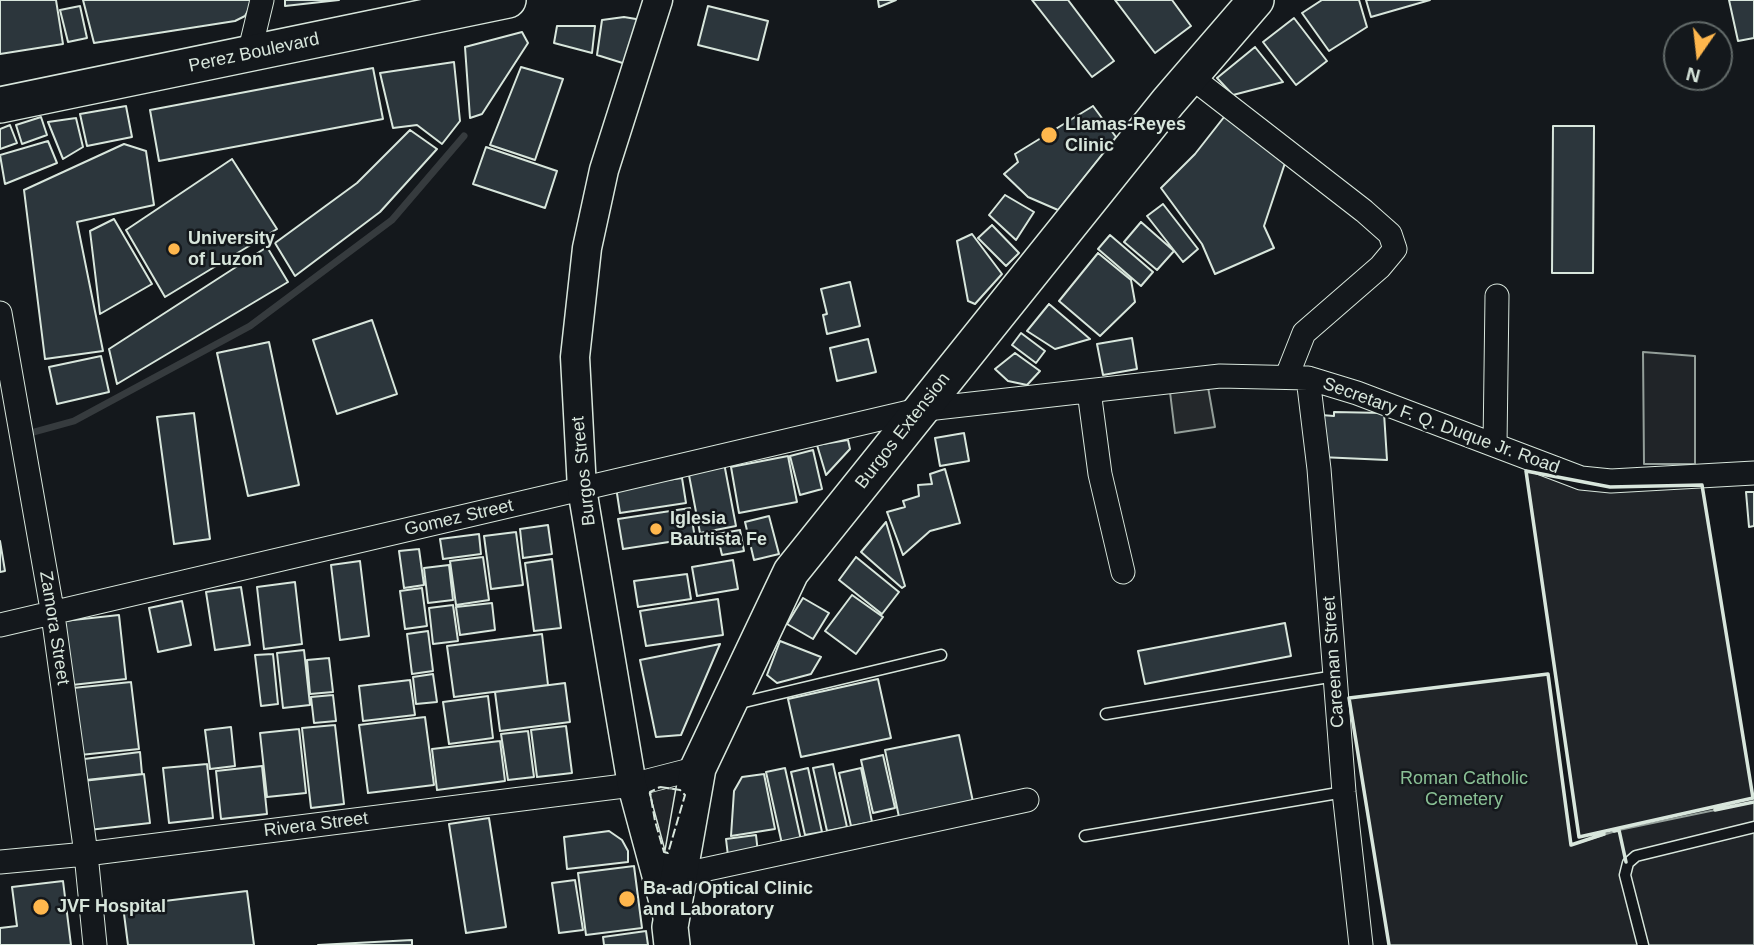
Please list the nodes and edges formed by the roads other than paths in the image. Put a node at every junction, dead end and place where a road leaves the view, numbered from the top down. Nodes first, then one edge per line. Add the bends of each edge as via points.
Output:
1 (261, 0) edge
2 (508, 0) edge
3 (659, 0) edge
4 (1256, 0) edge
5 (249, 54) junction
6 (1190, 76) junction
7 (0, 105) edge
8 (1497, 296) dead end
9 (0, 313) edge
10 (1298, 377) junction
11 (1089, 391) junction
12 (918, 411) junction
13 (1495, 445) junction
14 (1754, 473) edge
15 (582, 489) junction
16 (1123, 572) dead end
17 (53, 615) junction
18 (0, 625) edge
19 (941, 655) dead end
20 (1335, 676) junction
21 (725, 708) junction
22 (1106, 715) dead end
23 (698, 768) junction
24 (632, 785) junction
25 (1344, 792) junction
26 (1027, 800) dead end
27 (1754, 827) edge
28 (1085, 836) dead end
29 (86, 854) junction
30 (0, 862) edge
31 (680, 875) junction
32 (671, 936) edge
33 (95, 945) edge
34 (1361, 945) edge
35 (1643, 945) edge

1 - 5 street
2 - 5 main road, Perez Boulevard
3 - 15 street, Burgos Street via 604,170 587,247 575,356
4 - 6 main road, Burgos Extension
5 - 7 main road, Perez Boulevard
6 - 10 street via 1390,234 1395,249 1380,267 1304,333
6 - 12 main road, Burgos Extension
8 - 13 street
9 - 17 street, Zamora Street
10 - 11 street, Secretary F. Q. Duque Jr. Road via 1220,376
10 - 13 street, Secretary F. Q. Duque Jr. Road via 1357,393
10 - 20 street, Careenan Street via 1319,469
11 - 12 street, Secretary F. Q. Duque Jr. Road
11 - 16 street via 1100,474
12 - 15 street, Gomez Street
12 - 21 main road, Burgos Extension via 791,572
13 - 14 street, Secretary F. Q. Duque Jr. Road via 1581,478 1611,481
15 - 17 street, Gomez Street
15 - 24 street, Burgos Street
17 - 18 street, Gomez Street
17 - 29 street, Zamora Street
19 - 21 lane
20 - 22 lane
20 - 25 street, Careenan Street
21 - 23 main road, Burgos Extension
23 - 24 street, Rivera Street
23 - 31 main road, Burgos Extension
24 - 29 street, Rivera Street
24 - 32 street, Burgos Street
25 - 28 lane
25 - 34 street, Careenan Street
26 - 31 street
27 - 35 lane via 1636,856 1628,863 1625,875
29 - 30 street, Rivera Street
29 - 33 street, Zamora Street
31 - 32 main road, Burgos Extension

